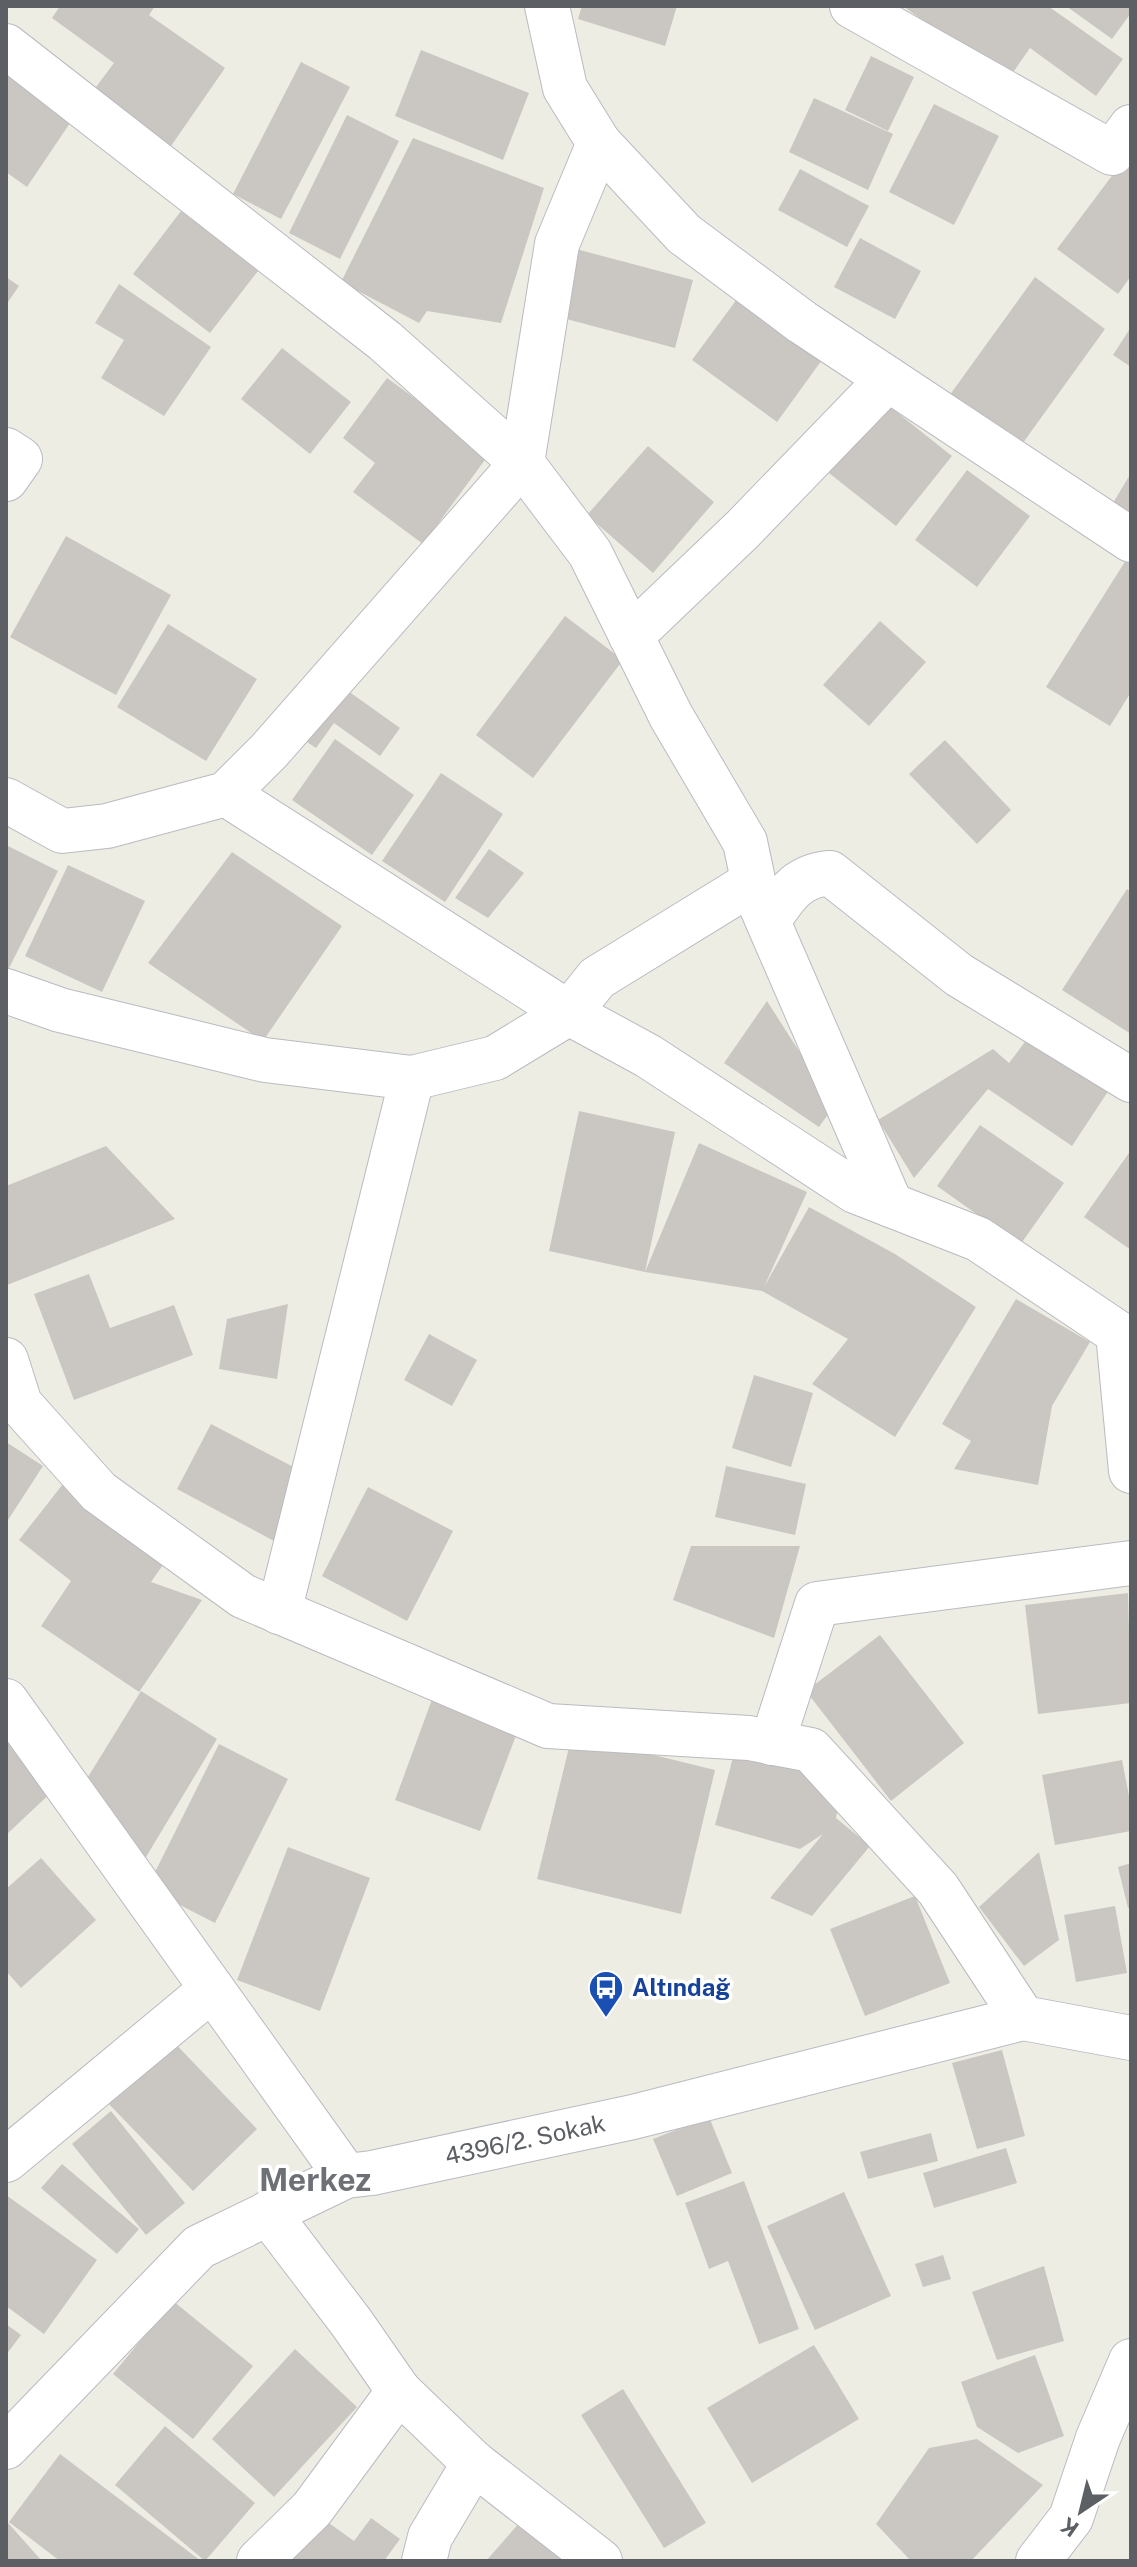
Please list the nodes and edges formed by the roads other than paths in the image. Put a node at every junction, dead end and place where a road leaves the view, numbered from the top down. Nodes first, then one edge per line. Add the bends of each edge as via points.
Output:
1 (547, 6) edge
2 (852, 6) edge
3 (6, 46) edge
4 (1131, 127) edge
5 (599, 143) junction
6 (888, 379) junction
7 (6, 450) edge
8 (522, 463) junction
9 (6, 479) edge
10 (1131, 540) edge
11 (631, 636) junction
12 (226, 794) junction
13 (6, 800) edge
14 (760, 902) junction
15 (6, 991) edge
16 (569, 1013) junction
17 (412, 1078) junction
18 (1131, 1080) edge
19 (891, 1205) junction
20 (6, 1360) edge
21 (13, 1408) edge
22 (1131, 1471) edge
23 (1131, 1563) edge
24 (279, 1612) junction
25 (6, 1701) edge
26 (772, 1743) junction
27 (212, 1989) junction
28 (1023, 2018) junction
29 (1131, 2038) edge
30 (6, 2160) edge
31 (346, 2176) junction
32 (268, 2213) junction
33 (1131, 2361) edge
34 (399, 2391) junction
35 (6, 2447) edge
36 (474, 2463) junction
37 (259, 2561) edge
38 (424, 2561) edge
39 (600, 2561) edge
40 (1038, 2561) edge

1 - 5 street via 565,88
2 - 4 street via 1112,153
3 - 8 street via 385,341
5 - 6 street via 684,234
5 - 8 street via 557,244
6 - 10 street
6 - 11 street
7 - 9 street via 20,459
8 - 11 street via 590,553
8 - 12 street
11 - 14 street via 745,842
12 - 13 street via 107,826 62,831
12 - 16 street
14 - 16 street via 597,978
14 - 18 street via 810,875 830,873 959,975
14 - 19 street
15 - 17 street via 60,1010 265,1060
16 - 17 street via 495,1058
16 - 19 street via 648,1056 855,1191
17 - 24 street
19 - 22 street via 978,1239 1118,1333
20 - 21 street
21 - 24 street via 99,1492 243,1596
23 - 26 street via 817,1604
24 - 26 street via 548,1726
25 - 27 street
26 - 28 street via 811,1750 876,1820 938,1889
27 - 30 street
27 - 31 street
28 - 29 street, 4396/2. Sokak
28 - 31 street, 4396/2. Sokak via 633,2117
31 - 32 street, 4396/2. Sokak
32 - 34 street
32 - 35 street, 4396/2. Sokak via 199,2247
33 - 40 street via 1071,2518
34 - 36 street
34 - 37 street via 312,2509
36 - 38 street via 430,2537
36 - 39 street

